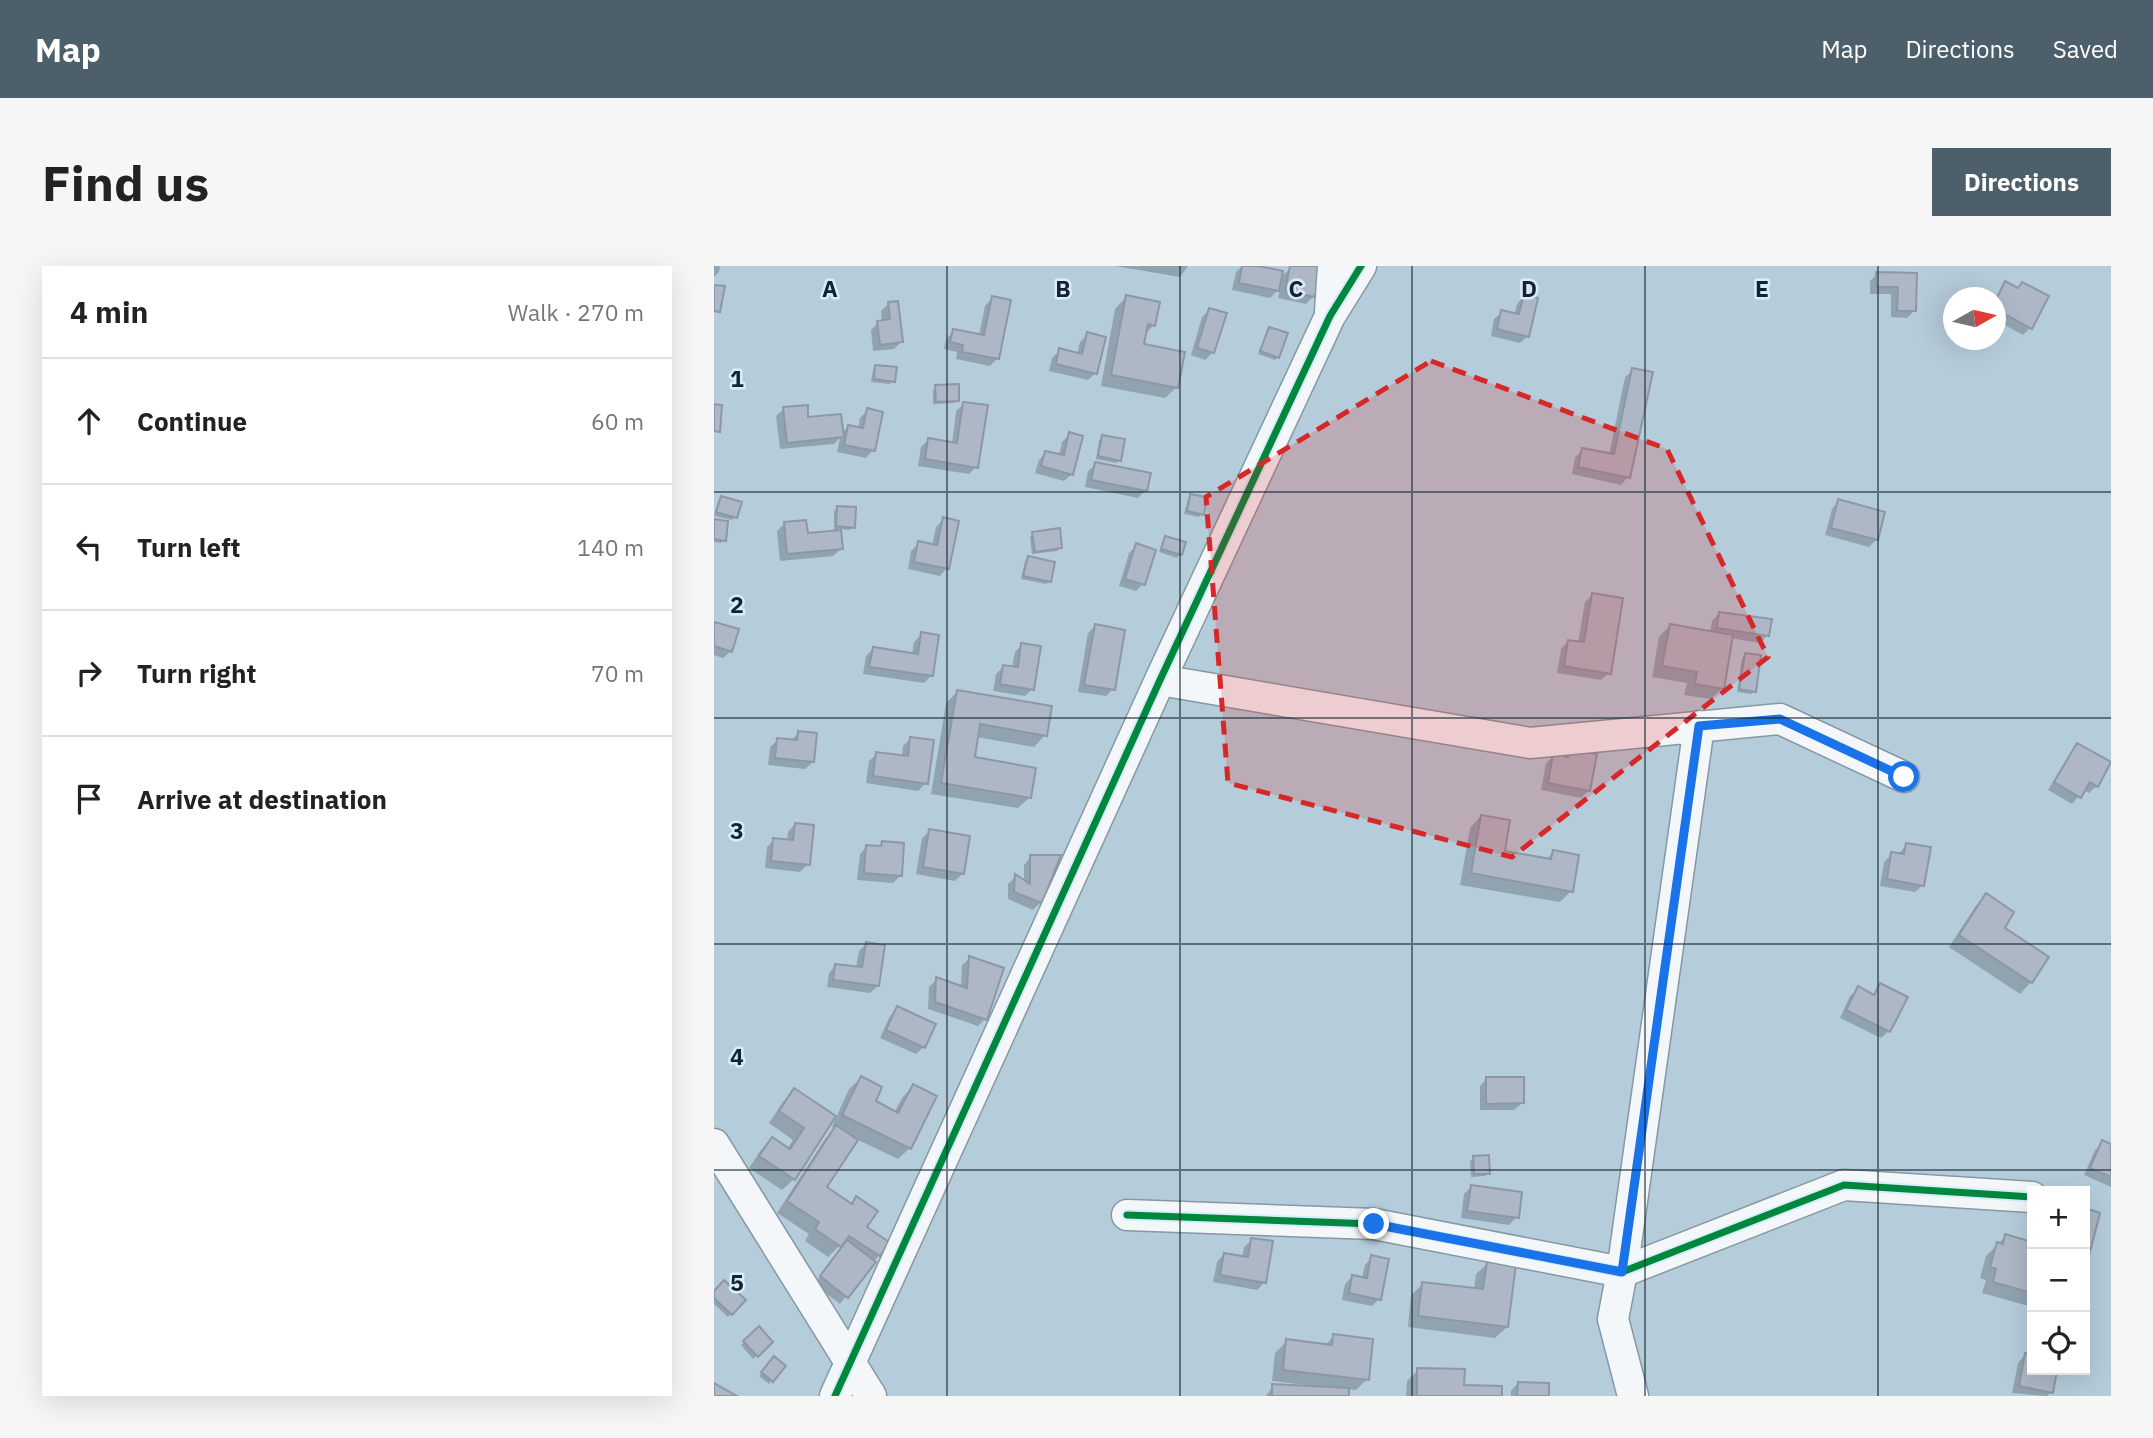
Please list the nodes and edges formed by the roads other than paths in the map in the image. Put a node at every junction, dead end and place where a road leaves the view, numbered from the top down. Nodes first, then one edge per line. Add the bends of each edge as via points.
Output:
1 (1333, 266) edge
2 (1361, 266) edge
3 (1329, 316) junction
4 (1160, 680) junction
5 (1699, 726) junction
6 (1904, 777) dead end
7 (714, 1144) edge
8 (2027, 1197) edge
9 (1127, 1215) dead end
10 (1622, 1272) junction
11 (851, 1364) junction
12 (835, 1396) edge
13 (871, 1396) edge
14 (1633, 1396) edge

1 - 3 street
2 - 3 street
3 - 4 street
4 - 5 street via 1530,743
4 - 11 street
5 - 6 street via 1780,719
5 - 10 street
7 - 11 street
8 - 10 street via 1844,1185
9 - 10 street via 1374,1224
10 - 14 street via 1613,1319
11 - 12 street
11 - 13 street

